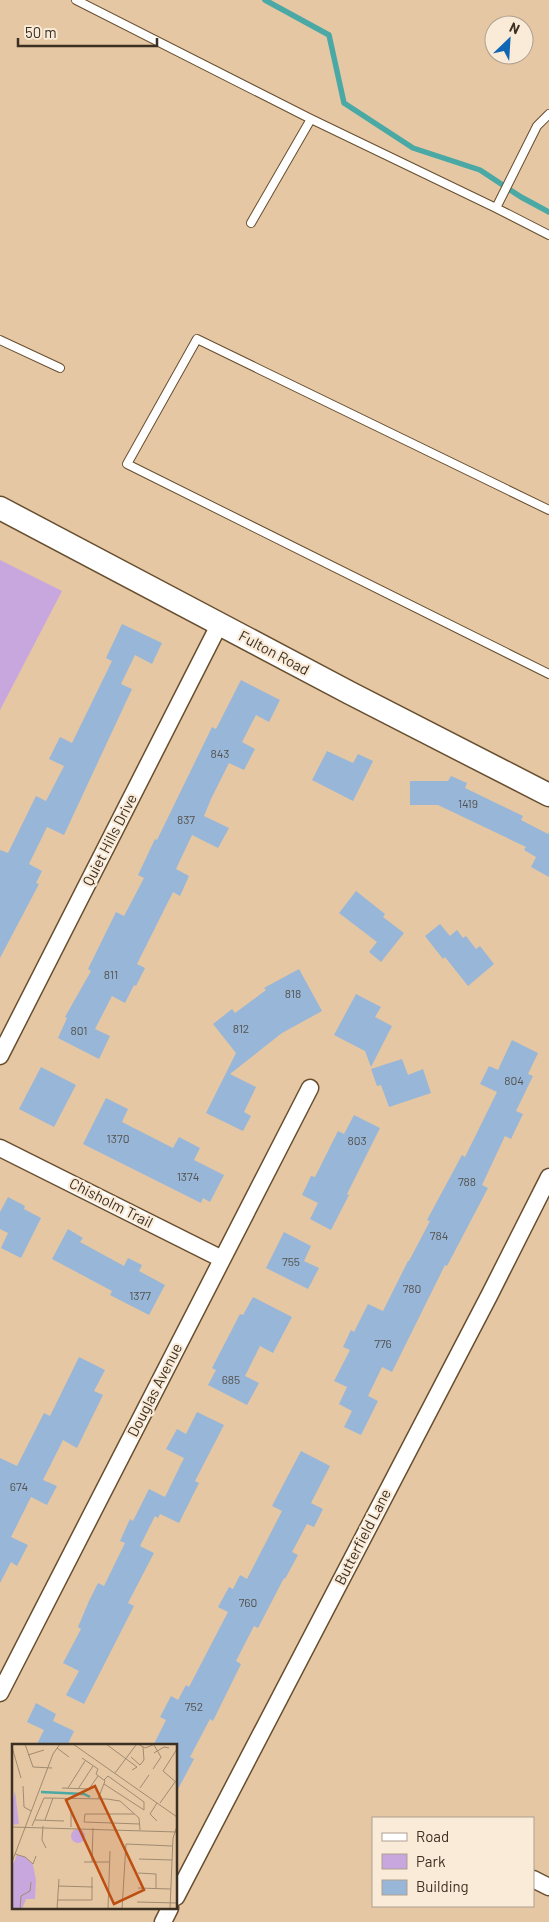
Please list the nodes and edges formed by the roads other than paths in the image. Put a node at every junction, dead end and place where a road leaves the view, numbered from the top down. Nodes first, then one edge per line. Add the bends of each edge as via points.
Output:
1 (76, 0) edge
2 (549, 114) edge
3 (311, 118) junction
4 (496, 208) junction
5 (251, 223) dead end
6 (549, 235) edge
7 (0, 340) edge
8 (60, 368) dead end
9 (0, 508) edge
10 (549, 510) edge
11 (219, 625) junction
12 (549, 674) edge
13 (549, 795) edge
14 (0, 1056) edge
15 (310, 1088) dead end
16 (0, 1148) edge
17 (549, 1177) edge
18 (222, 1259) junction
19 (0, 1693) edge
20 (534, 1880) edge
21 (549, 1887) edge
22 (178, 1893) edge
23 (169, 1910) edge
24 (163, 1922) edge

1 - 3 lane
2 - 4 lane via 537,126
3 - 4 lane
3 - 5 lane
4 - 6 lane
7 - 8 lane
9 - 11 street, Fulton Road
10 - 12 lane via 197,339 127,464
11 - 13 street, Fulton Road
11 - 14 street, Quiet Hills Drive
15 - 18 street, Douglas Avenue
16 - 18 street, Chisholm Trail
17 - 22 street, Butterfield Lane
18 - 19 street, Douglas Avenue
20 - 21 street
23 - 24 street

